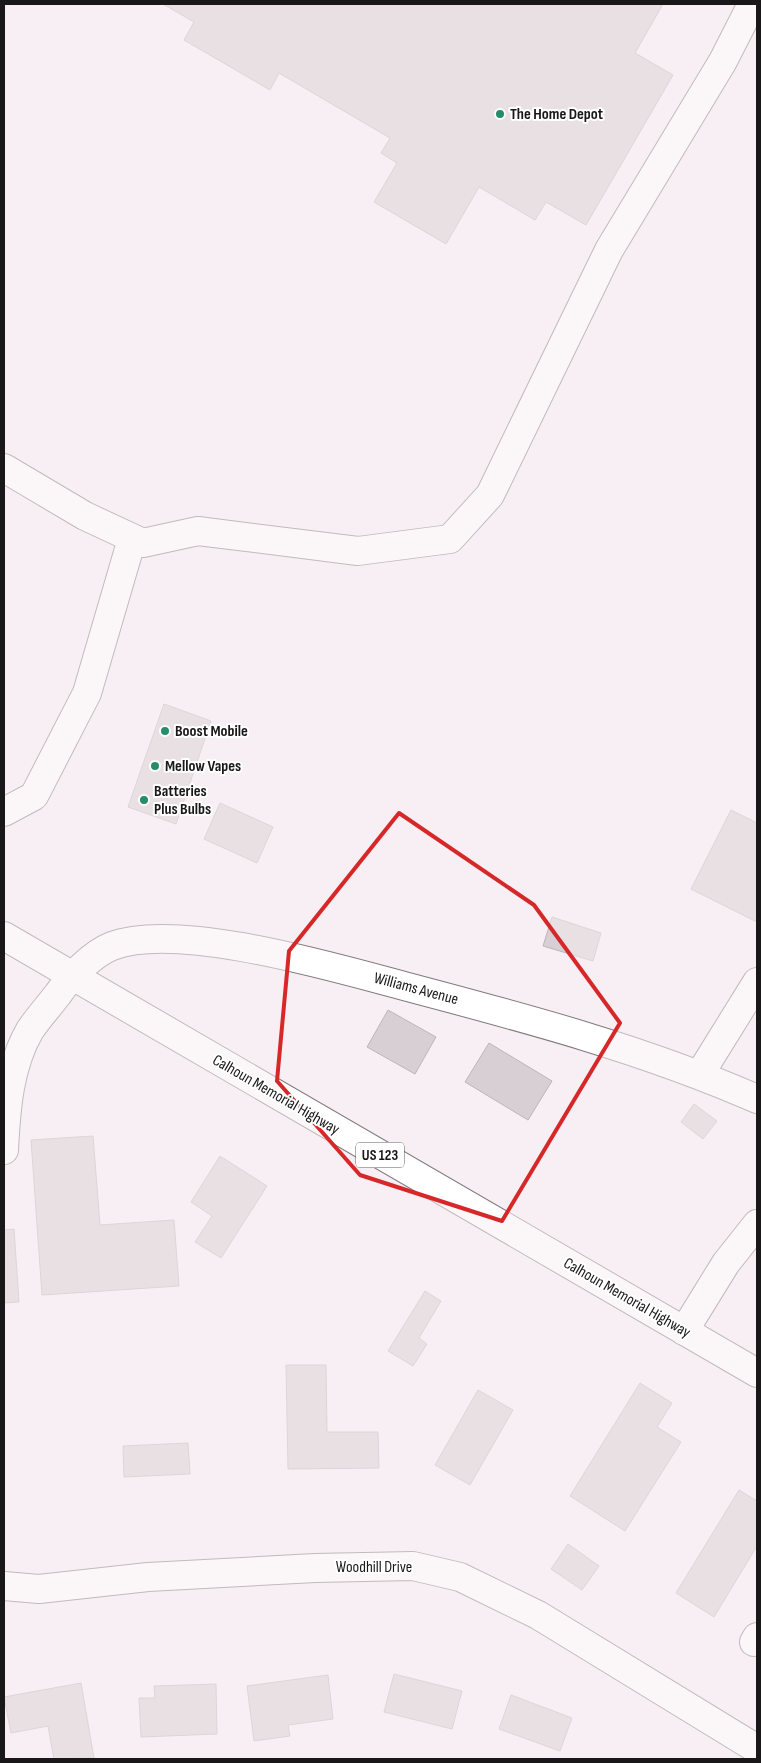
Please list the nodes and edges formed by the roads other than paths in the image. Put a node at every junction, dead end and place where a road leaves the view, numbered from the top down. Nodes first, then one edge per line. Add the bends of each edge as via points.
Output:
1 (752, 4) edge
2 (4, 468) edge
3 (132, 539) junction
4 (4, 812) edge
5 (4, 936) edge
6 (72, 975) junction
7 (757, 982) edge
8 (10, 1056) edge
9 (700, 1074) junction
10 (757, 1100) edge
11 (4, 1150) edge
12 (757, 1224) edge
13 (684, 1331) junction
14 (757, 1373) edge
15 (4, 1586) edge
16 (757, 1749) edge

1 - 3 main road via 723,61 610,250 490,495 450,539 358,551 198,531 143,543
2 - 3 main road via 85,516
3 - 4 main road via 86,693 34,796
5 - 6 main road, Calhoun Memorial Highway / US 123
6 - 8 main road, Williams Avenue
6 - 9 main road, Williams Avenue via 111,947 144,939 210,943 318,963 574,1031
6 - 13 main road, Calhoun Memorial Highway / US 123
7 - 9 main road
8 - 11 main road, Williams Avenue
9 - 10 main road, Williams Avenue
12 - 13 main road via 726,1263
13 - 14 main road, Calhoun Memorial Highway / US 123
15 - 16 main road, Woodhill Drive via 39,1589 158,1576 413,1566 460,1577 538,1615

